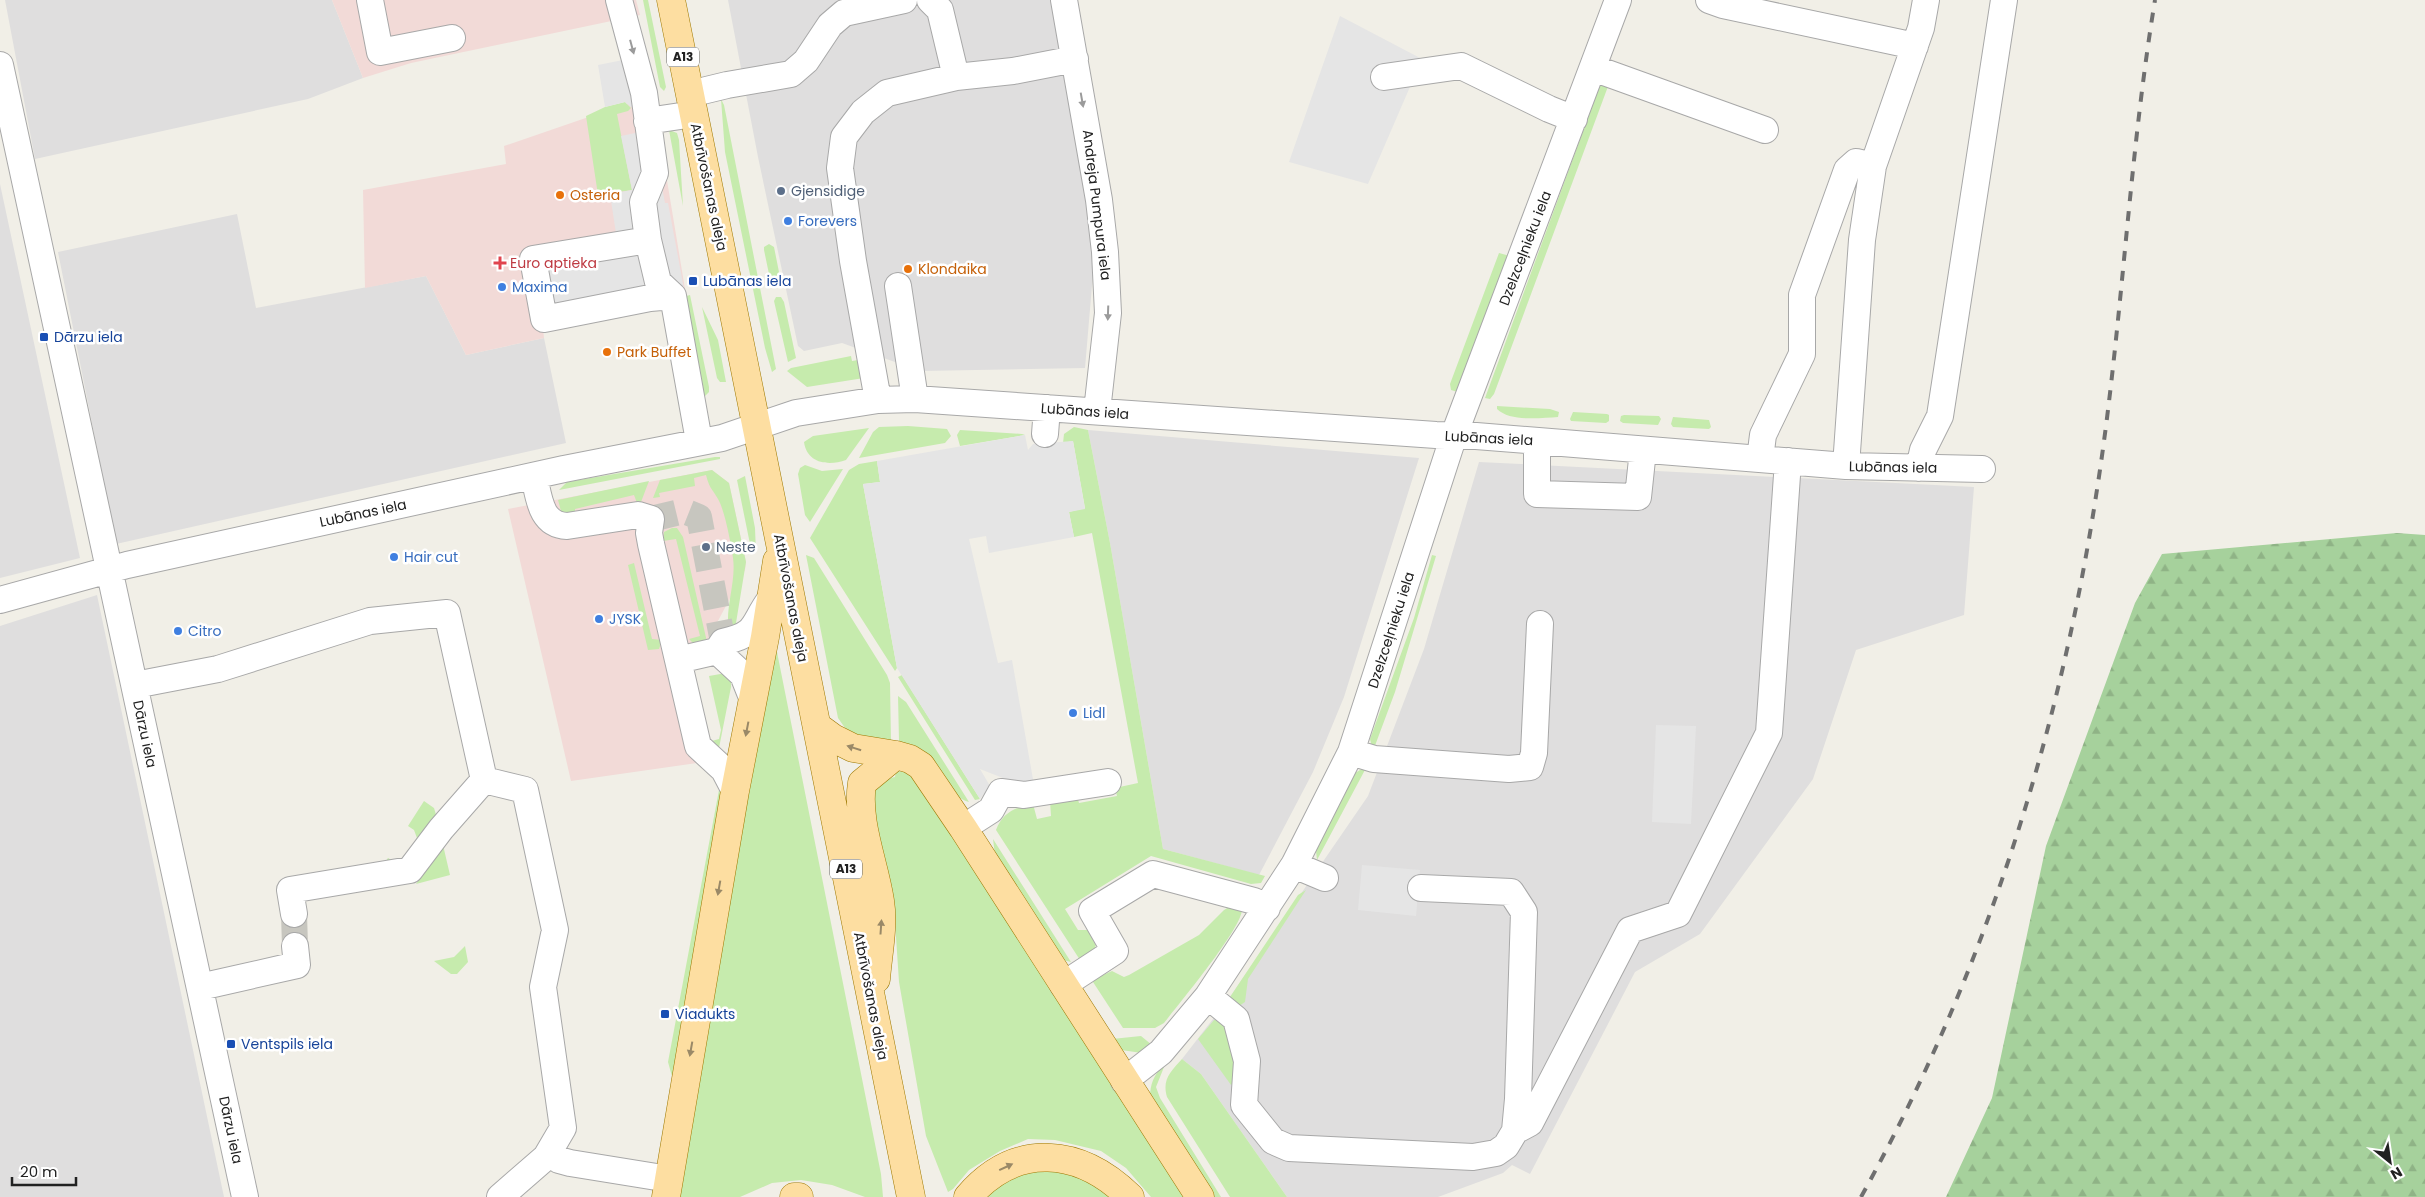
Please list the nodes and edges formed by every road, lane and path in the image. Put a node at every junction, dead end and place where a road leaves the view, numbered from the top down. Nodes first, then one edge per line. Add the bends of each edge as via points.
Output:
1 (370, 0) edge
2 (618, 0) edge
3 (671, 0) edge
4 (904, 0) edge
5 (930, 0) edge
6 (1064, 0) edge
7 (1618, 0) edge
8 (1926, 0) edge
9 (2004, 0) edge
10 (1719, 2) edge
11 (452, 38) dead end
12 (1915, 46) junction
13 (1076, 59) junction
14 (0, 65) edge
15 (1593, 68) junction
16 (956, 77) junction
17 (1384, 77) dead end
18 (692, 104) junction
19 (1574, 119) junction
20 (647, 120) junction
21 (1765, 130) dead end
22 (8, 145) edge
23 (1873, 166) junction
24 (648, 240) junction
25 (898, 286) dead end
26 (673, 296) junction
27 (914, 399) junction
28 (878, 400) junction
29 (1047, 408) junction
30 (1096, 411) junction
31 (757, 426) junction
32 (1045, 434) dead end
33 (1454, 435) junction
34 (699, 441) junction
35 (1537, 441) junction
36 (1643, 450) junction
37 (1760, 459) junction
38 (1788, 461) junction
39 (1846, 466) junction
40 (1919, 468) junction
41 (1982, 469) dead end
42 (534, 476) junction
43 (780, 543) junction
44 (110, 570) junction
45 (771, 598) junction
46 (0, 600) edge
47 (1540, 624) dead end
48 (720, 647) junction
49 (678, 660) junction
50 (135, 685) junction
51 (753, 700) junction
52 (818, 727) junction
53 (1351, 752) junction
54 (896, 755) junction
55 (484, 780) junction
56 (1108, 782) dead end
57 (735, 791) junction
58 (963, 828) junction
59 (1294, 865) junction
60 (1325, 878) dead end
61 (1421, 888) dead end
62 (1267, 908) junction
63 (294, 914) tunnel mouth
64 (295, 946) tunnel mouth
65 (1063, 985) junction
66 (200, 987) junction
67 (1208, 996) junction
68 (873, 1010) junction
69 (1124, 1081) junction
70 (1515, 1131) junction
71 (549, 1152) junction
72 (667, 1188) edge
73 (245, 1197) edge
74 (500, 1197) edge
75 (794, 1197) edge
76 (799, 1197) edge
77 (911, 1197) edge
78 (968, 1197) edge
79 (1130, 1197) edge
80 (1200, 1197) edge

1 - 11 street via 380,52
2 -> 20 street via 644,93
3 - 18 main road, Atbrīvošanas aleja / A13
4 - 18 street via 844,13 830,25 806,61 791,74 726,85
5 - 16 street via 940,10
6 - 13 street, Andreja Pumpura iela
7 - 15 street, Dzelzceļnieku iela
8 - 12 street via 1922,28
9 - 40 street via 1940,416 1923,450
10 - 12 street
12 - 23 street
13 - 16 street
13 -> 30 street, Andreja Pumpura iela via 1106,252 1108,313
14 - 22 street, Dārzu iela
15 - 19 street, Dzelzceļnieku iela
15 - 21 street
16 - 28 street via 887,93 863,112 844,137 840,168
17 - 19 street via 1461,66
18 - 20 street
18 - 31 main road, Atbrīvošanas aleja / A13
19 - 33 street, Dzelzceļnieku iela
20 - 24 street via 655,173 643,202
22 - 44 street, Dārzu iela
23 - 37 street via 1856,162 1847,170 1802,295 1802,354 1764,435
23 - 39 street via 1862,240
24 - 26 street via 658,282
24 - 26 street via 533,259 544,319
25 - 27 street
26 - 34 street
27 - 28 street, Lubānas iela
27 - 29 street, Lubānas iela
28 - 31 street, Lubānas iela via 796,413
29 - 30 street, Lubānas iela
29 - 32 street
30 - 33 street, Lubānas iela
31 - 34 street, Lubānas iela via 722,438
31 - 43 main road, Atbrīvošanas aleja / A13
33 - 35 street, Lubānas iela
33 - 53 street, Dzelzceļnieku iela
34 - 42 street, Lubānas iela
35 - 36 street, Lubānas iela
35 - 36 street via 1537,494 1638,497
36 - 37 street, Lubānas iela
37 - 38 street, Lubānas iela
38 - 39 street, Lubānas iela
38 - 70 street via 1769,734 1678,914 1630,930 1530,1123
39 - 40 street, Lubānas iela
40 - 41 street, Lubānas iela
42 - 44 street, Lubānas iela
42 - 49 street via 543,511 550,522 558,525 638,515 651,519 651,544
43 - 45 main road
43 - 52 main road, Atbrīvošanas aleja / A13
44 - 46 street, Lubānas iela
44 - 50 street, Dārzu iela
45 - 48 street via 751,632
45 - 51 main road
47 - 53 street via 1534,753 1530,766 1509,770 1374,759
48 - 49 street
48 - 51 street via 743,675
49 - 57 street via 698,746 724,770
50 - 55 street via 218,669 370,621 447,613
50 - 66 street, Dārzu iela
51 -> 57 main road
54 -> 52 main road via 852,748
52 - 68 main road, Atbrīvošanas aleja / A13
53 - 59 street, Dzelzceļnieku iela
54 - 58 main road via 921,766
68 -> 54 main road via 882,921 860,795 862,783
55 - 63 street via 410,870 290,890
55 - 71 street via 525,790 554,930 543,987 563,1128
56 - 58 street via 1024,796 1000,792 991,810
57 -> 72 main road
58 - 65 main road
59 - 60 street
59 - 62 street, Dzelzceļnieku iela
61 - 70 street via 1512,892 1524,912
62 - 65 street via 1254,901 1153,874 1092,911 1115,951
62 - 67 street, Dzelzceļnieku iela
64 - 66 street via 296,965
65 - 69 main road
66 - 73 street, Dārzu iela
67 - 69 street, Dzelzceļnieku iela via 1161,1052
67 - 70 street via 1236,1019 1247,1061 1244,1105 1273,1141 1289,1148 1473,1157 1496,1153 1506,1146
68 - 77 main road, Atbrīvošanas aleja / A13
69 - 80 main road
71 - 72 street via 560,1160
71 - 74 street via 518,1184
75 - 76 main road
78 -> 79 main road via 1003,1168 1051,1157 1082,1163 1102,1173

